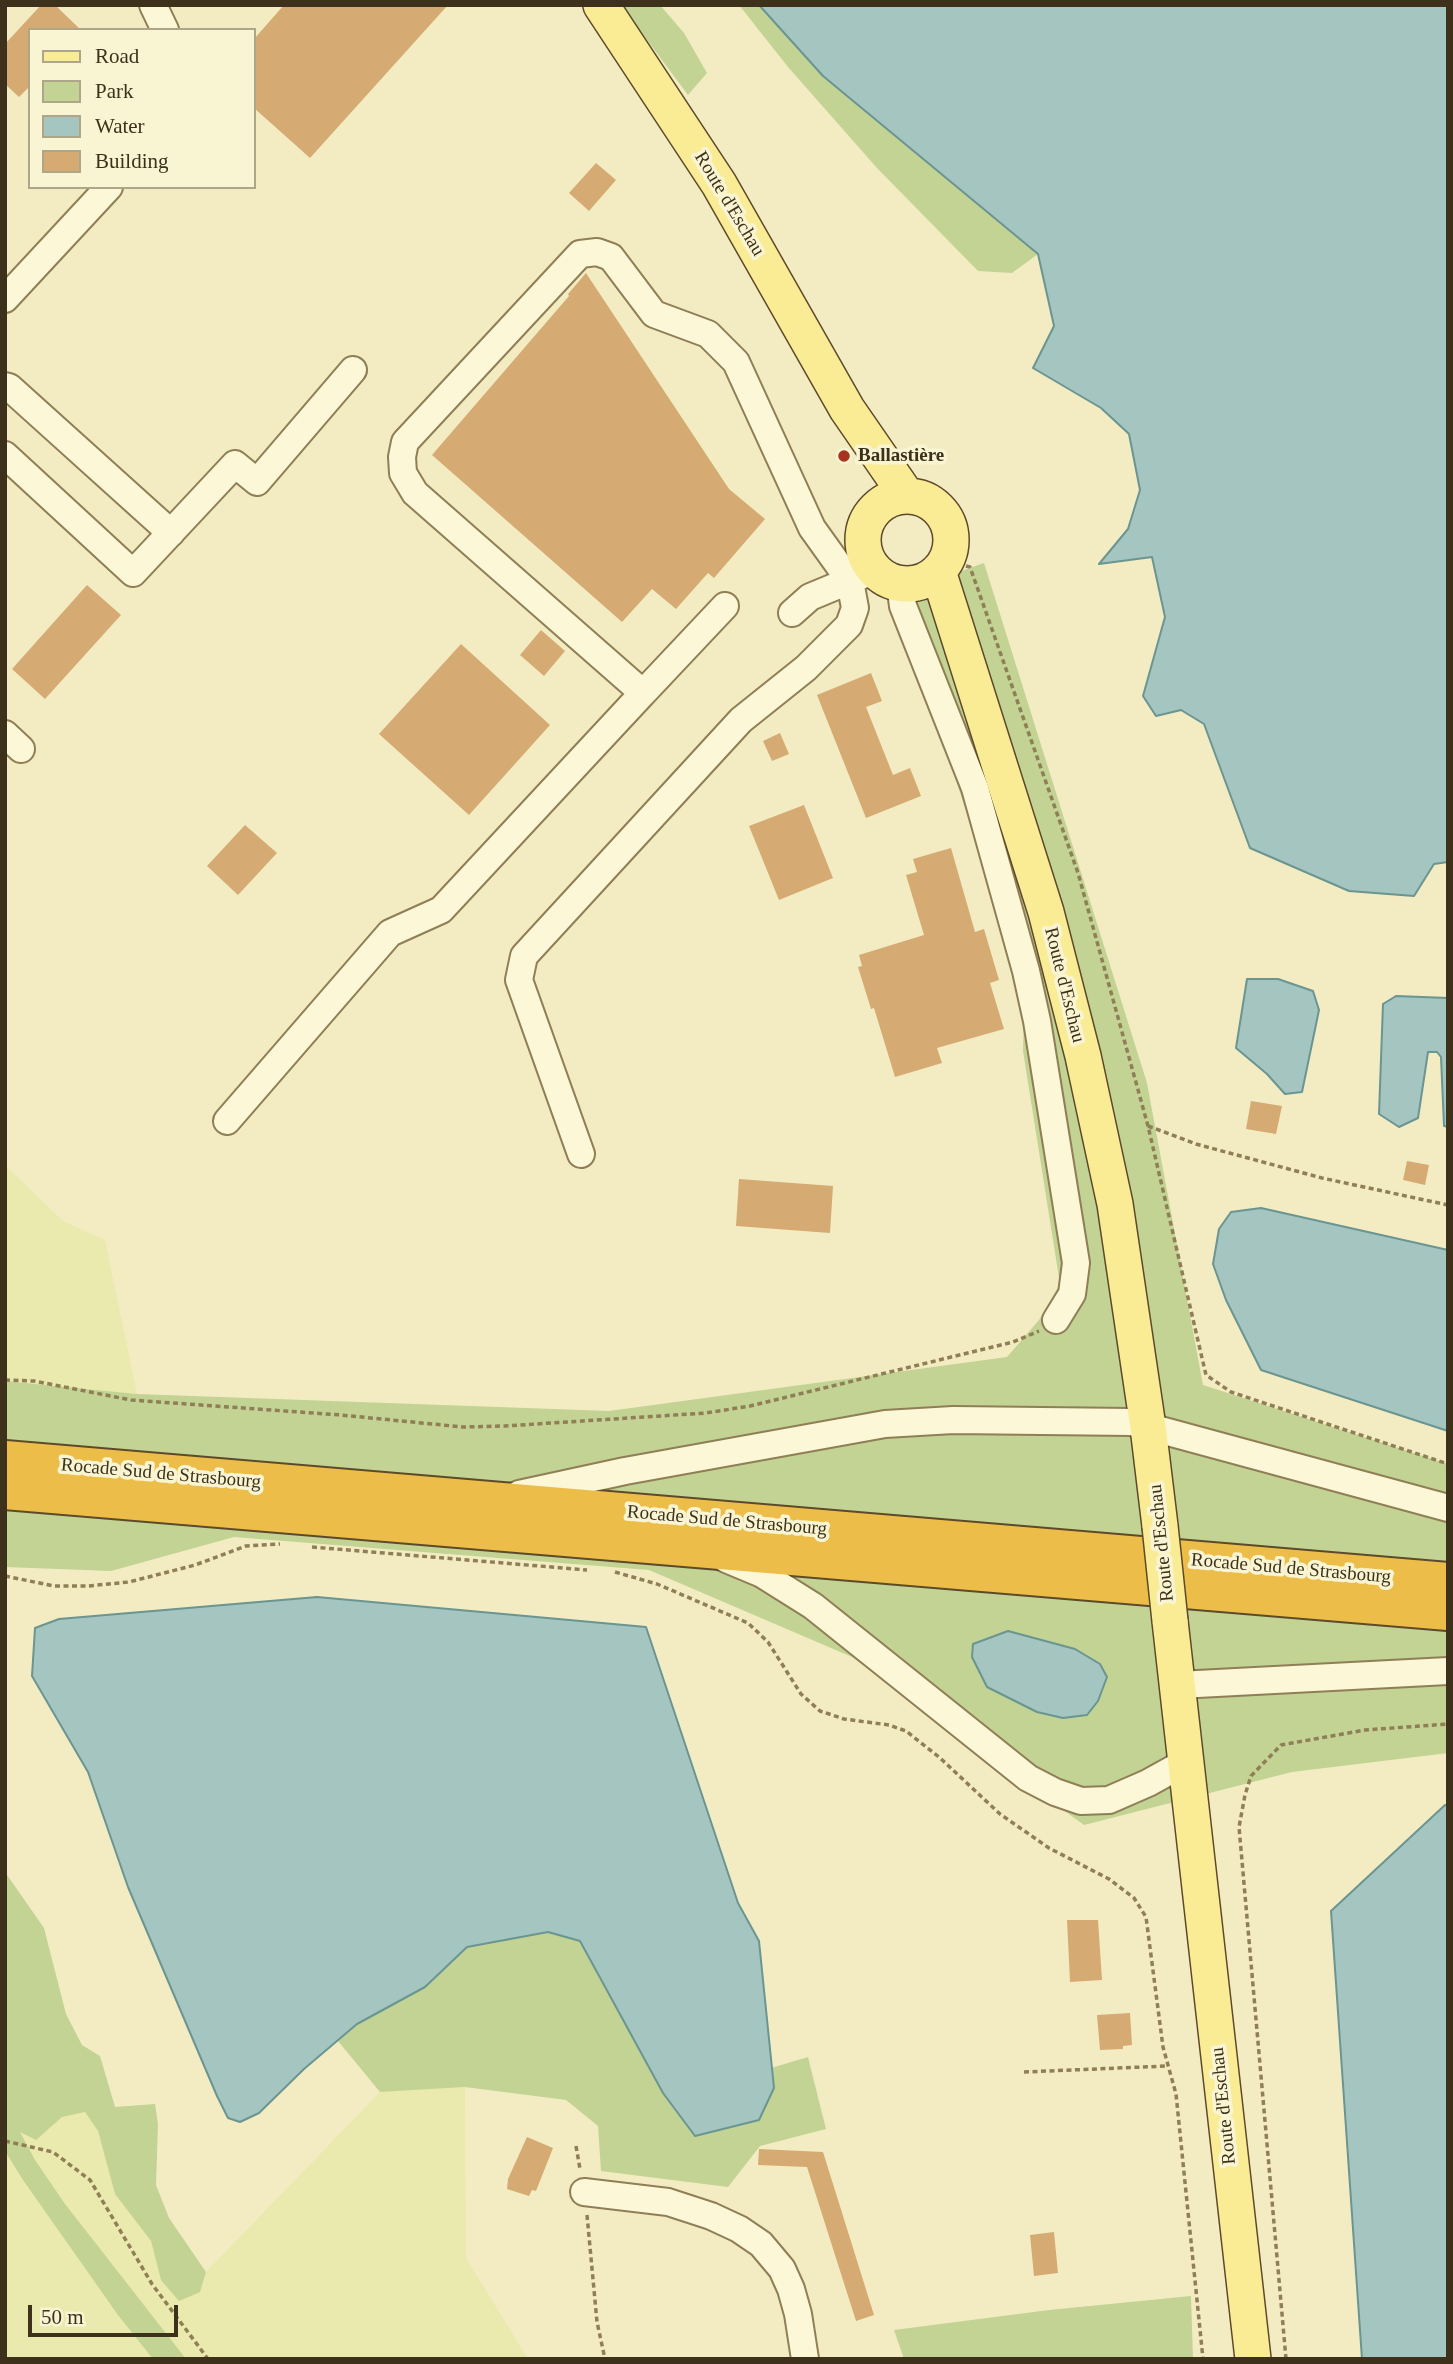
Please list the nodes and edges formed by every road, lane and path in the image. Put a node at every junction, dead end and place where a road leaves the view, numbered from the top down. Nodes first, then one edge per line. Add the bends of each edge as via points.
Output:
1 (153, 5) edge
2 (601, 5) edge
3 (163, 28) edge
4 (107, 189) edge
5 (5, 299) edge
6 (352, 370) dead end
7 (5, 386) edge
8 (5, 455) edge
9 (893, 501) junction
10 (171, 533) junction
11 (904, 574) junction
12 (725, 606) dead end
13 (792, 613) dead end
14 (643, 694) junction
15 (227, 1121) dead end
16 (1147, 1126) junction
17 (582, 1154) dead end
18 (1448, 1206) edge
19 (1056, 1320) joint
20 (5, 1380) edge
21 (1148, 1427) junction
22 (5, 1460) edge
23 (1448, 1464) edge
24 (5, 1490) edge
25 (486, 1500) junction
26 (1448, 1508) edge
27 (290, 1545) dead end
28 (303, 1546) dead end
29 (669, 1546) junction
30 (590, 1570) dead end
31 (603, 1571) dead end
32 (5, 1576) edge
33 (1448, 1582) edge
34 (1448, 1611) edge
35 (1448, 1671) edge
36 (1178, 1685) junction
37 (1448, 1724) edge
38 (1186, 1762) junction
39 (1167, 2066) junction
40 (1024, 2072) dead end
41 (5, 2141) edge
42 (576, 2146) dead end
43 (584, 2192) junction
44 (208, 2359) edge
45 (605, 2359) edge
46 (805, 2359) edge
47 (1203, 2359) edge
48 (1253, 2359) edge
49 (1286, 2359) edge

1 - 3 street
2 - 9 main road, Route d'Eschau via 719,184
4 - 5 street
6 - 10 street via 257,482 235,464
7 - 10 street
8 - 10 street via 133,573
9 - 11 main road via 870,517 864,538 867,558
9 - 11 main road via 928,502 944,517 951,537
11 - 13 street via 810,597
11 - 14 street via 812,528 736,362 708,334 654,314 611,257 597,252 580,254 405,442 403,473 415,493
11 - 16 path via 970,567 1078,873
11 - 17 street via 855,608 849,625 806,668 741,720 524,956 519,980
11 - 19 street, Route d'Eschau via 903,606 975,788 1037,1021 1076,1263 1072,1294
11 - 21 main road, Route d'Eschau via 991,742 1046,912 1115,1204
12 - 14 street
14 - 15 street via 441,910 390,933
16 - 18 path via 1196,1144
16 - 23 path via 1206,1375 1231,1392
19 - 20 path via 1013,1342 750,1406 505,1426 463,1427 131,1400 34,1381
21 - 25 street via 1131,1422 885,1424
21 - 26 street
21 - 36 main road, Route d'Eschau, bridge
22 - 25 highway, Rocade Sud de Strasbourg
24 - 29 highway, Rocade Sud de Strasbourg
25 - 33 highway, Rocade Sud de Strasbourg
27 - 32 path via 246,1546 129,1582 54,1586
28 - 30 path
29 - 34 highway, Rocade Sud de Strasbourg
29 - 38 street via 730,1560 813,1606 1028,1777 1055,1793 1080,1801 1109,1800
31 - 39 path via 657,1584 748,1623 768,1642 801,1694 820,1712 906,1731 1000,1814 1134,1898 1146,1917
35 - 36 street
36 - 38 main road, Route d'Eschau
37 - 49 path via 1365,1730 1281,1745 1251,1776 1245,1795 1240,1827
38 - 48 main road, Route d'Eschau
39 - 40 path
39 - 47 path via 1176,2094
41 - 44 path via 53,2152 90,2180 152,2284
42 - 43 path
43 - 45 path
43 - 46 street via 668,2202 711,2216 761,2244 782,2269 790,2289

